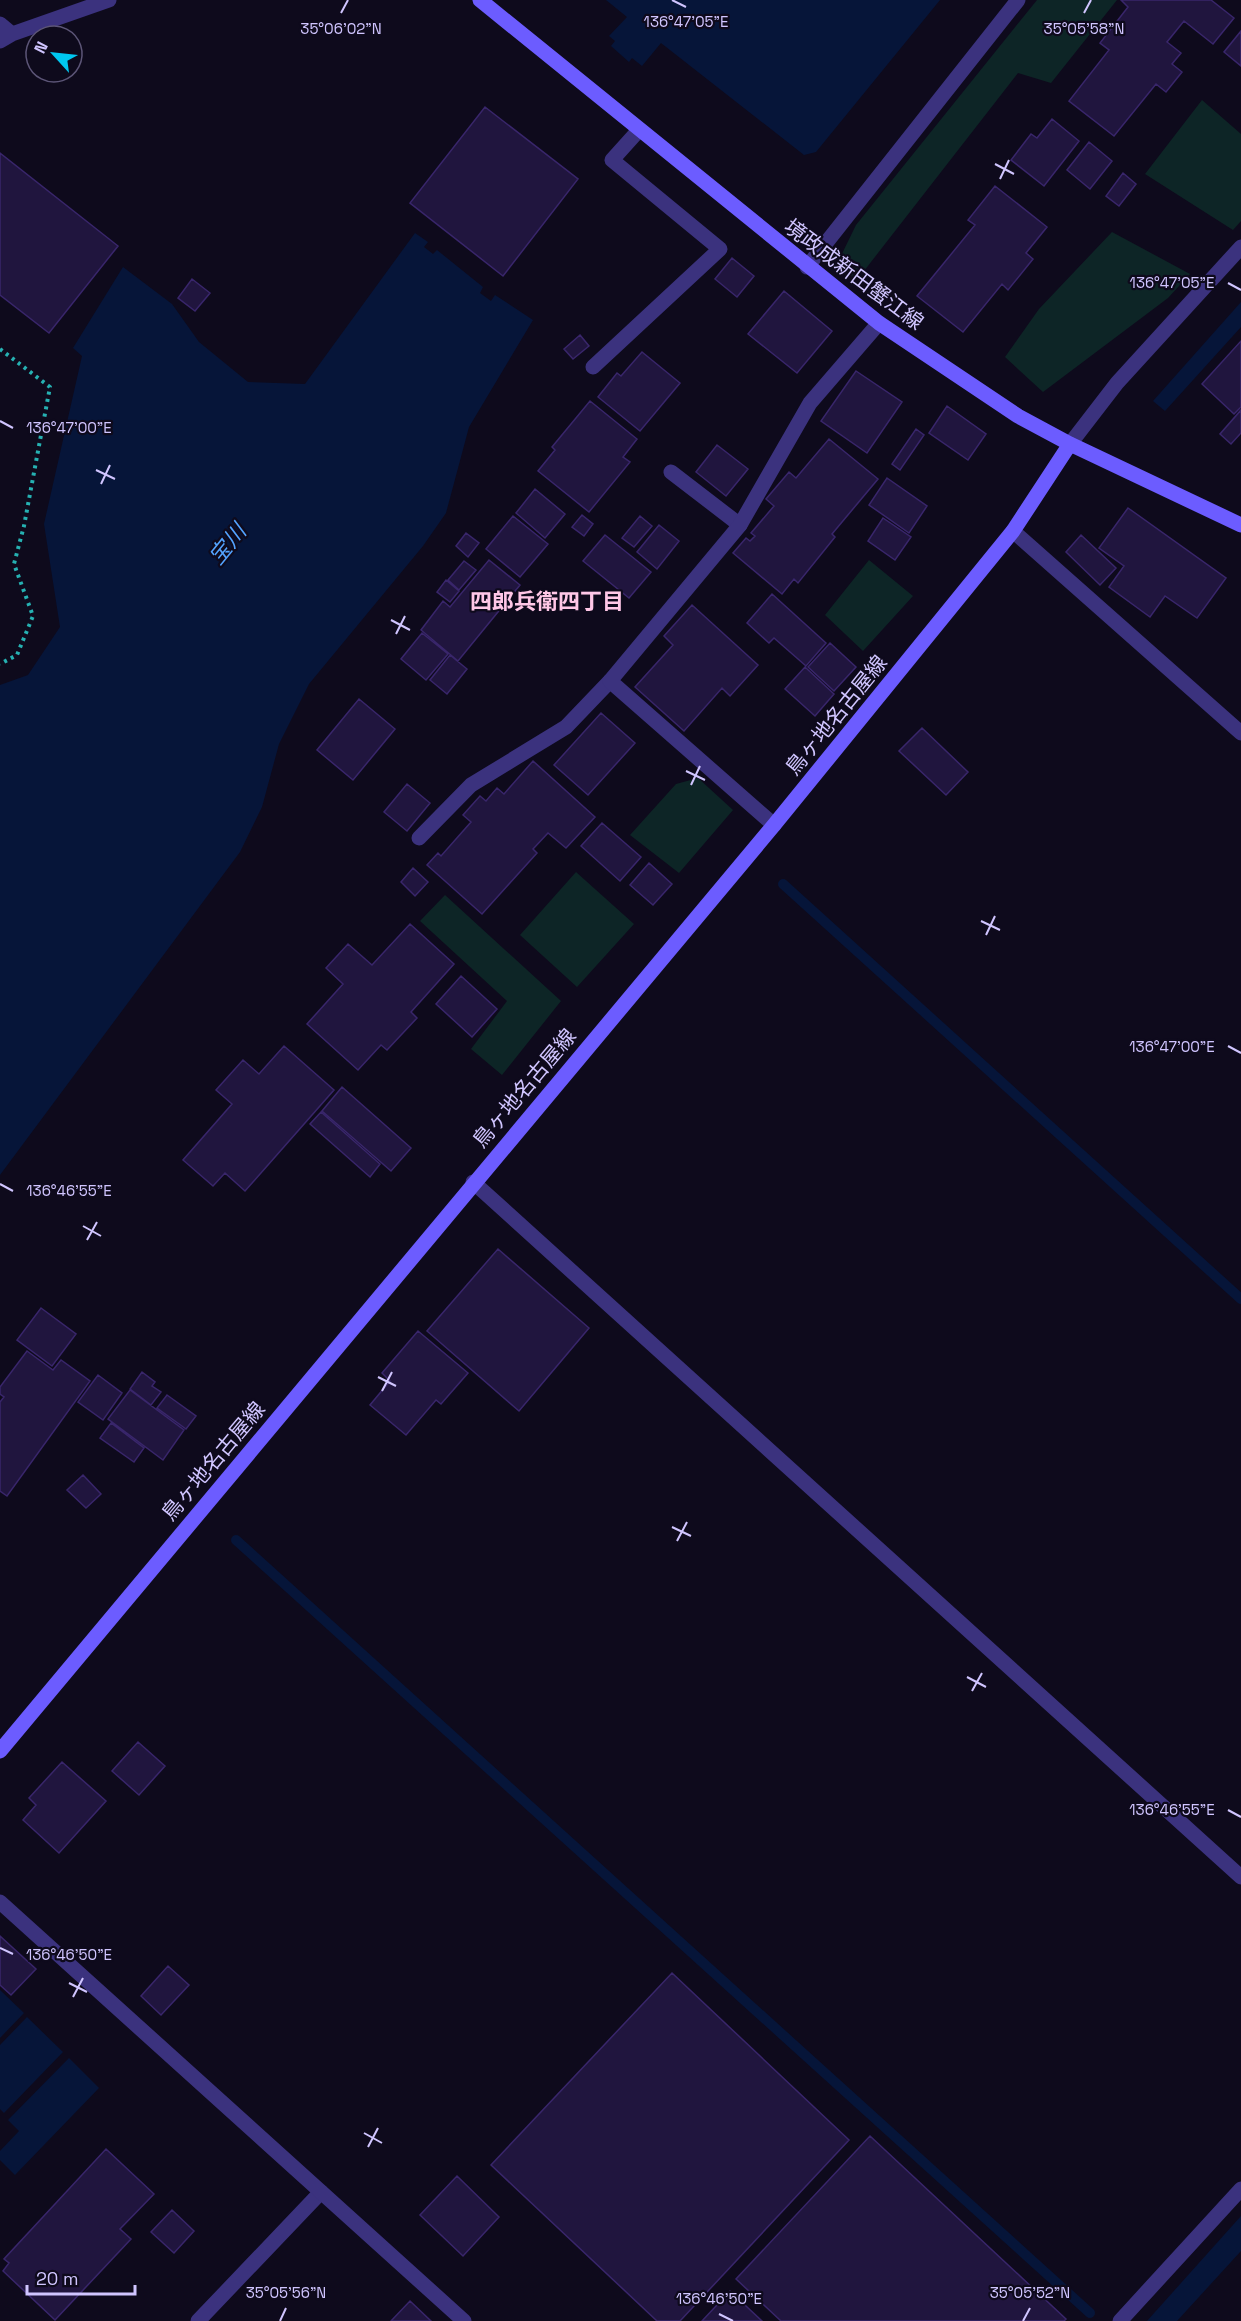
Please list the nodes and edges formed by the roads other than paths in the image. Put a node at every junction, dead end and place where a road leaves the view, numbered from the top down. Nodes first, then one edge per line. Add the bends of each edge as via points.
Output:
1 (109, 0) edge
2 (480, 0) edge
3 (1018, 0) edge
4 (4, 33) edge
5 (639, 130) junction
6 (1241, 247) edge
7 (807, 267) junction
8 (879, 323) junction
9 (593, 367) dead end
10 (1070, 444) junction
11 (671, 472) dead end
12 (740, 525) junction
13 (1241, 525) edge
14 (1013, 531) junction
15 (610, 681) junction
16 (1241, 733) edge
17 (774, 825) junction
18 (419, 838) dead end
19 (473, 1182) junction
20 (0, 1751) edge
21 (1241, 1877) edge
22 (0, 1902) edge
23 (1241, 2189) edge
24 (321, 2192) junction
25 (198, 2321) edge
26 (464, 2321) edge
27 (1120, 2321) edge

1 - 4 street
2 - 5 main road, 境政成新田蟹江線
3 - 7 street
5 - 7 main road, 境政成新田蟹江線
5 - 9 street via 612,160 720,249
6 - 10 street via 1116,383
7 - 8 main road, 境政成新田蟹江線
8 - 10 main road, 境政成新田蟹江線 via 1018,416
8 - 12 street via 810,403
10 - 13 main road, 境政成新田蟹江線
10 - 14 main road, 鳥ヶ地名古屋線
11 - 12 street
12 - 15 street
14 - 16 street
14 - 17 main road, 鳥ヶ地名古屋線
15 - 17 street
15 - 18 street via 566,728 471,785
17 - 19 main road, 鳥ヶ地名古屋線
19 - 20 main road, 鳥ヶ地名古屋線
19 - 21 street
22 - 24 street
23 - 27 street
24 - 25 street
24 - 26 street

